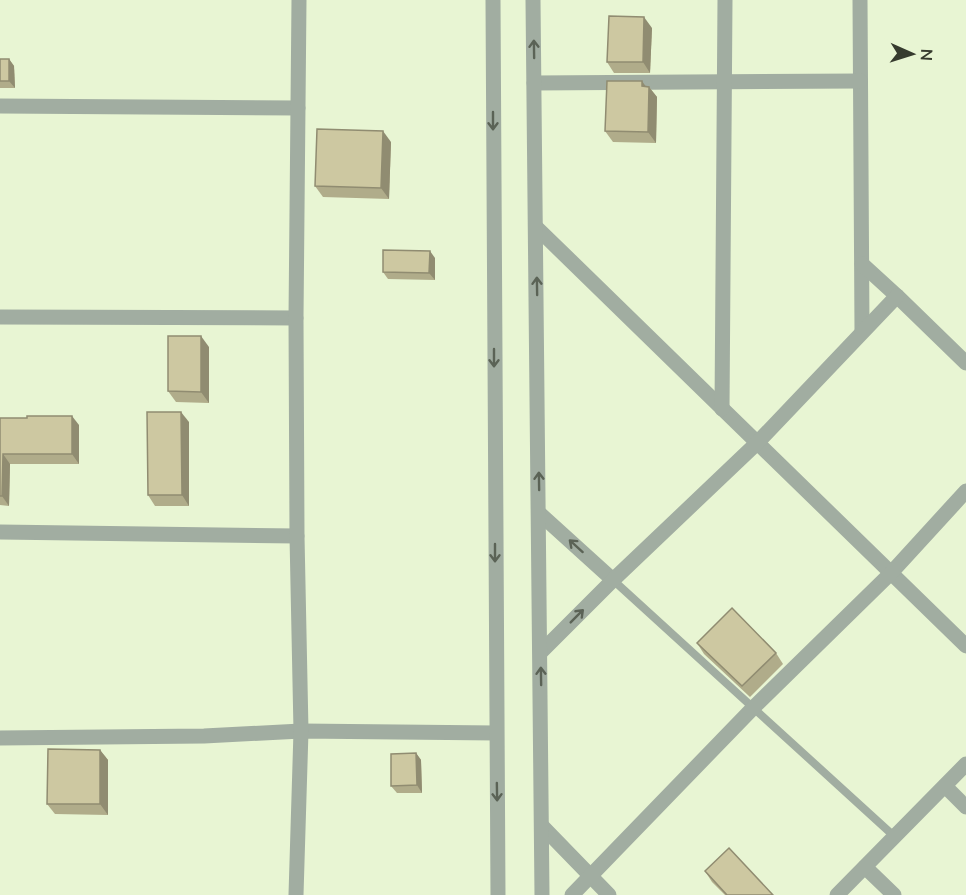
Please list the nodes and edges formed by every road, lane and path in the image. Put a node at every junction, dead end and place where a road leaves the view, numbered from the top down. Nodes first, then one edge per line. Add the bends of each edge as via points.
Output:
1 (299, 0) edge
2 (492, 0) edge
3 (533, 0) edge
4 (725, 0) edge
5 (860, 0) edge
6 (860, 81) junction
7 (725, 82) junction
8 (534, 83) junction
9 (0, 106) edge
10 (298, 108) junction
11 (536, 227) junction
12 (862, 264) junction
13 (897, 296) junction
14 (0, 317) edge
15 (296, 318) junction
16 (862, 330) junction
17 (966, 363) edge
18 (722, 409) junction
19 (757, 443) junction
20 (966, 491) edge
21 (539, 513) junction
22 (0, 532) edge
23 (297, 536) junction
24 (891, 573) junction
25 (614, 580) junction
26 (966, 646) edge
27 (541, 652) junction
28 (754, 707) junction
29 (301, 731) junction
30 (496, 733) junction
31 (0, 738) edge
32 (966, 764) edge
33 (945, 786) junction
34 (966, 807) edge
35 (542, 826) junction
36 (895, 837) junction
37 (865, 867) junction
38 (591, 876) junction
39 (296, 895) edge
40 (498, 895) edge
41 (542, 895) edge
42 (572, 895) edge
43 (609, 895) edge
44 (837, 895) edge
45 (894, 895) edge

1 - 10 street
2 -> 30 street
8 -> 3 street
4 - 7 street
5 - 6 street
6 - 7 street
6 - 12 street
7 - 8 street
7 - 18 street
8 - 11 street
9 - 10 street
10 - 15 street
11 - 18 street
21 -> 11 street
12 - 13 street
12 - 16 street
13 - 16 street
13 - 17 street
14 - 15 street
15 - 23 street
16 - 19 street
18 - 19 street
19 - 24 street
19 - 25 street
20 - 24 street
25 -> 21 street
21 - 27 street
22 - 23 street
23 - 29 street
24 - 26 street
24 - 28 street
27 -> 25 street
25 - 28 lane
35 -> 27 street
28 - 36 lane
28 - 38 street
29 - 30 street
29 - 31 street
29 - 39 street
30 -> 40 street
32 - 33 street
33 - 34 street
33 - 36 street
35 - 38 street
35 - 41 street
36 - 37 street
37 - 44 street
37 - 45 street
38 - 42 street
38 - 43 street

